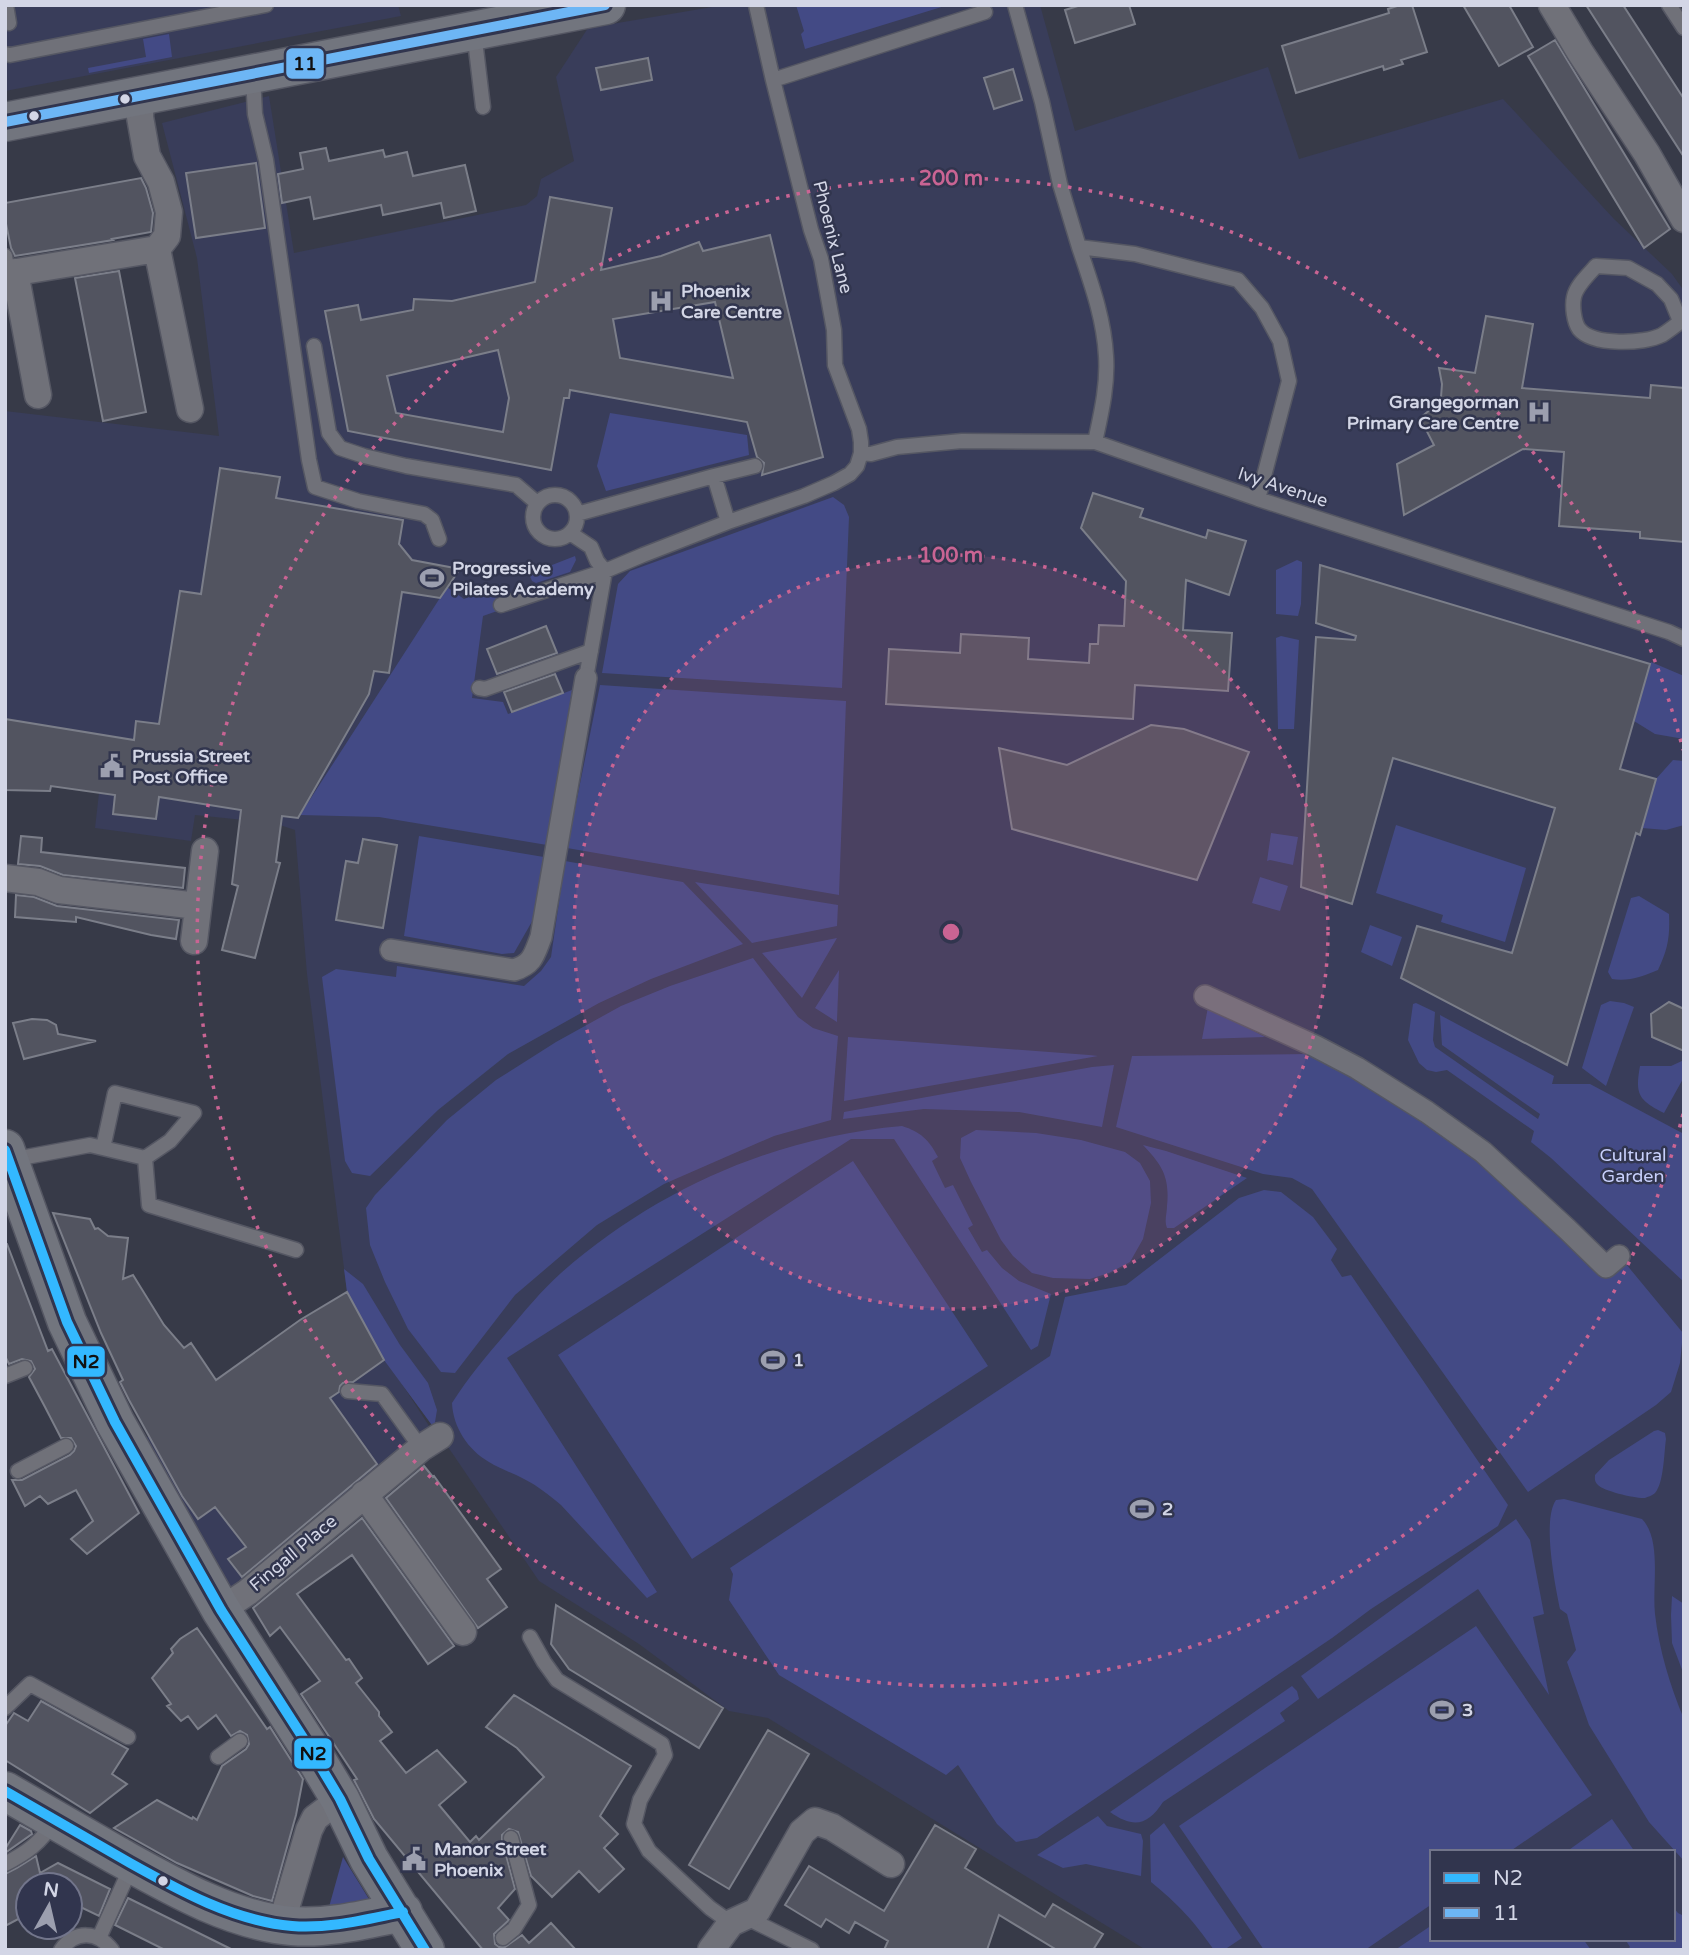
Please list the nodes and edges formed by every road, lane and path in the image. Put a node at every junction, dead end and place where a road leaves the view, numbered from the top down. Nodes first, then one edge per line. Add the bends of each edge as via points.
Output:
1 (6, 5) edge
2 (266, 5) edge
3 (606, 5) edge
4 (756, 5) edge
5 (1015, 5) edge
6 (1552, 5) edge
7 (1670, 5) edge
8 (985, 12) dead end
9 (9, 23) dead end
10 (1684, 28) edge
11 (474, 31) junction
12 (5, 54) edge
13 (253, 74) junction
14 (773, 80) junction
15 (141, 96) junction
16 (484, 107) dead end
17 (5, 122) edge
18 (1684, 219) edge
19 (1079, 247) junction
20 (157, 248) junction
21 (8, 268) edge
22 (1682, 320) edge
23 (314, 346) dead end
24 (38, 394) dead end
25 (190, 409) dead end
26 (1095, 442) junction
27 (861, 453) junction
28 (755, 466) dead end
29 (714, 476) junction
30 (1258, 499) junction
31 (537, 503) junction
32 (577, 513) junction
33 (728, 522) junction
34 (570, 533) junction
35 (439, 540) dead end
36 (605, 571) junction
37 (501, 605) dead end
38 (1684, 639) edge
39 (591, 651) junction
40 (586, 678) joint
41 (479, 688) dead end
42 (205, 851) dead end
43 (5, 878) edge
44 (198, 906) junction
45 (194, 941) dead end
46 (391, 950) dead end
47 (1205, 996) dead end
48 (103, 1148) junction
49 (145, 1158) junction
50 (10, 1174) edge
51 (296, 1250) dead end
52 (1619, 1256) dead end
53 (25, 1368) dead end
54 (5, 1376) edge
55 (348, 1391) dead end
56 (431, 1442) joint
57 (66, 1446) dead end
58 (18, 1471) dead end
59 (364, 1494) junction
60 (221, 1610) junction
61 (463, 1632) dead end
62 (530, 1637) dead end
63 (5, 1708) edge
64 (128, 1737) dead end
65 (240, 1741) dead end
66 (218, 1757) dead end
67 (5, 1791) edge
68 (340, 1799) junction
69 (54, 1819) junction
70 (511, 1838) dead end
71 (5, 1864) edge
72 (132, 1864) junction
73 (891, 1864) dead end
74 (403, 1912) junction
75 (744, 1917) junction
76 (281, 1925) junction
77 (99, 1938) junction
78 (503, 1938) dead end
79 (61, 1950) edge
80 (112, 1950) edge
81 (425, 1950) edge
82 (711, 1950) edge
83 (812, 1950) edge

1 - 9 lane
2 - 12 lane
3 - 11 main road
4 - 14 lane, Phoenix Lane
5 - 19 lane
6 - 18 street
7 - 10 lane
8 - 14 lane
11 - 13 main road
11 - 16 lane
13 - 15 main road
13 - 35 lane via 255,114 266,160 315,487 424,514 432,520
14 - 27 lane, Phoenix Lane via 821,259 834,330 835,365 859,429
15 - 17 main road
15 - 20 street via 148,156 169,212 167,236
19 - 26 lane via 1097,299 1106,357
19 - 30 lane via 1135,254 1238,280 1262,308 1280,341 1289,381
20 - 21 street
20 - 25 street
21 - 24 street
22 - 22 lane via 1661,335 1639,342 1595,338 1580,330 1574,297 1596,266 1628,268 1657,284
23 - 31 lane via 330,433 340,448 406,466 516,485
26 - 27 lane, Ivy Avenue via 962,441
26 - 30 lane, Ivy Avenue
27 - 33 lane via 850,474 804,496
28 - 29 lane
29 - 32 lane
29 - 33 lane
30 - 38 lane, Ivy Avenue
31 - 32 lane via 557,495 570,501
31 - 34 lane via 532,517 537,530 549,538
32 - 34 lane
33 - 36 lane
34 - 36 lane via 591,547
36 - 37 lane
36 - 39 lane
39 - 40 lane
39 - 41 lane
40 - 46 street via 534,956 525,967 514,970
42 - 44 street
43 - 44 street via 59,890
44 - 45 street
47 - 52 street via 1356,1060 1508,1166 1579,1235 1605,1268
48 - 49 lane
48 - 49 lane via 115,1093 194,1113 170,1141
48 - 50 lane via 90,1145
49 - 51 lane via 149,1205
50 - 60 main road via 71,1348 110,1424
53 - 54 lane
55 - 56 lane via 382,1394
56 - 59 street, Fingall Place
57 - 58 lane
59 - 60 street, Fingall Place
59 - 61 street
60 - 68 main road via 279,1713
62 - 75 lane via 557,1680 662,1744 665,1755 640,1800 634,1824 649,1851 710,1908
63 - 64 lane via 30,1684
65 - 66 lane
67 - 69 main road
68 - 74 main road via 369,1859
68 - 76 street via 315,1818 309,1830
69 - 71 lane via 37,1845
69 - 72 main road
70 - 78 lane via 529,1905
72 - 76 main road via 236,1913
72 - 77 lane
73 - 75 street via 831,1826 815,1821 802,1832
74 - 76 main road via 332,1925
74 - 81 main road
75 - 82 street
75 - 83 lane
77 - 79 lane via 80,1935
77 - 80 lane

